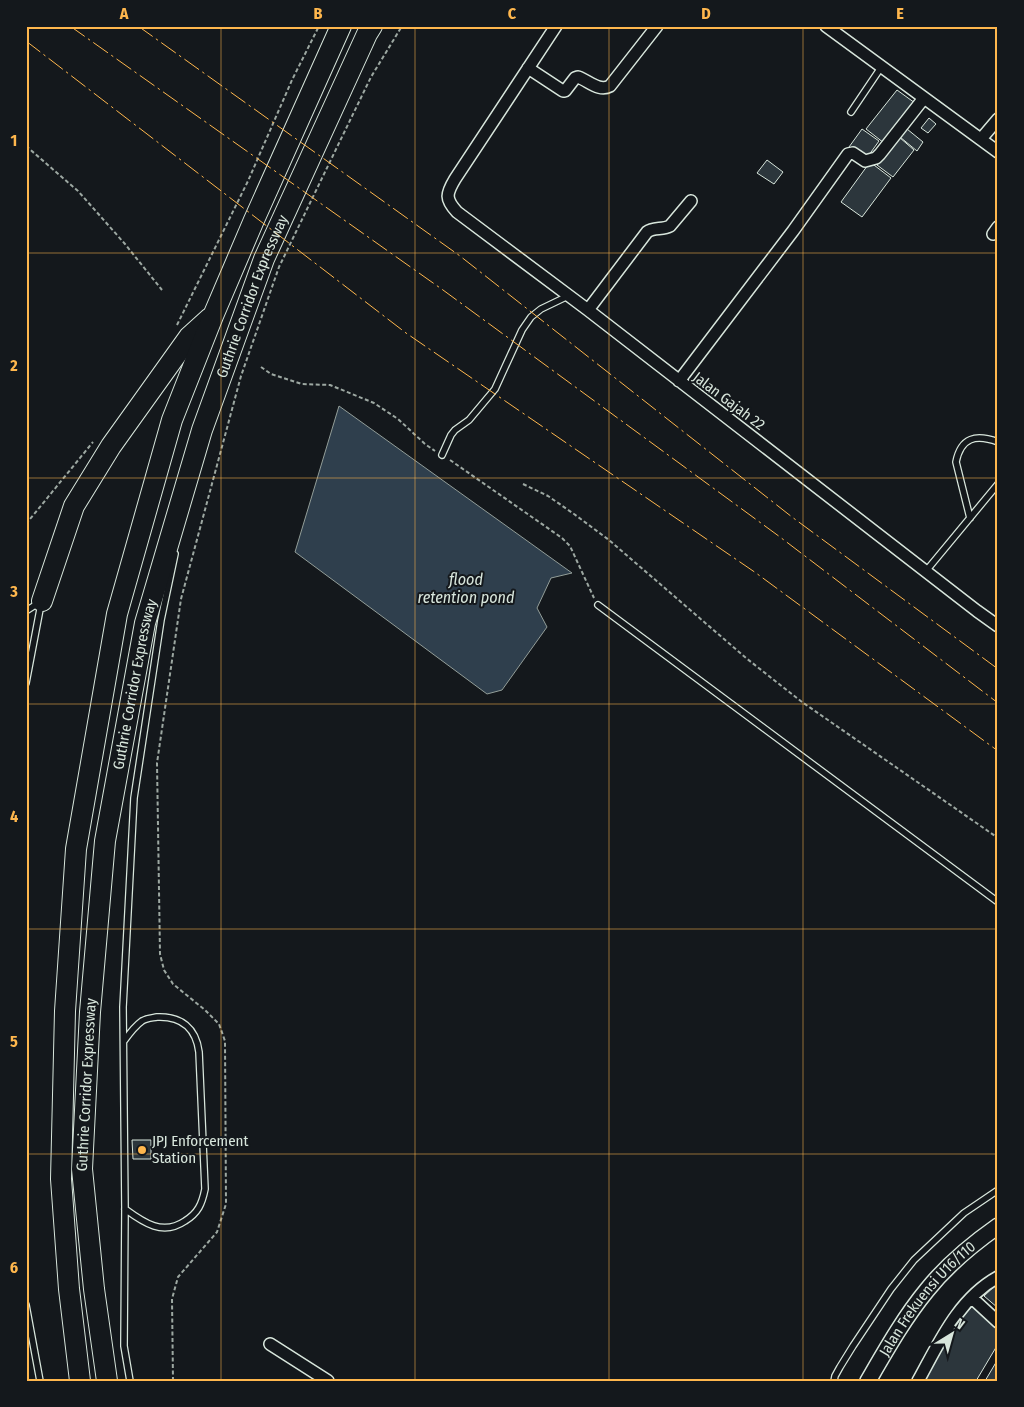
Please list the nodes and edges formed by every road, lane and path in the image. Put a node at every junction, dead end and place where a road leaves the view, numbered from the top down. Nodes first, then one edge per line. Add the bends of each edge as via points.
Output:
1 (319, 26) edge
2 (341, 26) edge
3 (372, 26) edge
4 (402, 26) edge
5 (556, 26) edge
6 (657, 26) edge
7 (826, 26) edge
8 (528, 68) junction
9 (889, 72) junction
10 (924, 98) junction
11 (851, 112) dead end
12 (998, 119) edge
13 (980, 139) junction
14 (26, 146) edge
15 (998, 152) edge
16 (691, 201) dead end
17 (162, 290) dead end
18 (560, 290) junction
19 (588, 310) junction
20 (213, 316) junction
21 (174, 332) dead end
22 (262, 368) dead end
23 (678, 381) junction
24 (202, 430) junction
25 (94, 442) dead end
26 (998, 442) edge
27 (442, 455) junction
28 (523, 484) dead end
29 (998, 484) edge
30 (184, 515) dead end
31 (970, 518) junction
32 (26, 524) edge
33 (178, 544) dead end
34 (926, 571) junction
35 (598, 605) joint
36 (34, 606) edge
37 (998, 626) edge
38 (26, 683) edge
39 (998, 838) edge
40 (998, 902) edge
41 (124, 1041) junction
42 (998, 1190) edge
43 (125, 1209) junction
44 (998, 1226) edge
45 (998, 1277) edge
46 (972, 1298) junction
47 (26, 1305) edge
48 (998, 1322) edge
49 (270, 1344) dead end
50 (40, 1381) edge
51 (80, 1381) edge
52 (106, 1381) edge
53 (130, 1381) edge
54 (173, 1381) edge
55 (328, 1381) edge
56 (834, 1381) edge
57 (868, 1381) edge
58 (918, 1381) edge

1 - 21 path
2 - 20 highway, Guthrie Corridor Expressway
3 - 24 highway, Guthrie Corridor Expressway via 264,259
4 - 54 path via 371,77 279,267 241,376 181,599 158,763 160,954 164,970 173,984 219,1024 225,1041 226,1204 216,1232 178,1277 172,1299
5 - 8 street
6 - 8 street via 610,86 605,88 575,78 563,91
7 - 9 street
8 - 18 street, Jalan Gajah 22 via 454,179 447,197 457,212
9 - 10 street
9 - 11 lane
10 - 13 street
10 - 23 street via 876,158 865,161 853,153 848,154
12 - 13 street
13 - 15 street
14 - 17 path via 78,191
16 - 19 street via 670,226 647,232
18 - 19 street, Jalan Gajah 22
18 - 27 lane via 531,317 495,389 469,420 451,434
19 - 23 street, Jalan Gajah 22
20 - 36 highway via 189,337 111,446 74,506
20 - 51 highway, Guthrie Corridor Expressway via 172,420 117,614 76,849 65,1011 62,1179 69,1289
22 - 27 path via 302,384 330,385 374,403
23 - 34 street, Jalan Gajah 22
24 - 30 lane
24 - 52 highway, Guthrie Corridor Expressway via 145,624 105,841 90,1012 82,1169
25 - 32 path
26 - 31 lane via 986,437 974,438 958,453 956,462
27 - 35 path via 566,542
28 - 39 path via 548,496 609,540 802,702
29 - 31 lane
31 - 34 lane
33 - 41 lane via 161,620 134,798
34 - 37 street, Jalan Gajah 22
35 - 40 lane
36 - 38 lane
41 - 43 lane
41 - 43 lane via 142,1020 149,1018 173,1018 194,1033 199,1052 205,1189 198,1210 185,1222 171,1228 151,1225
42 - 56 lane via 964,1213 914,1260 891,1288
43 - 53 lane via 124,1346
44 - 57 street, Jalan Frekuensi U16/110 via 973,1244 926,1291
45 - 46 street
46 - 48 street
46 - 58 street via 948,1327
47 - 50 lane
49 - 55 street

